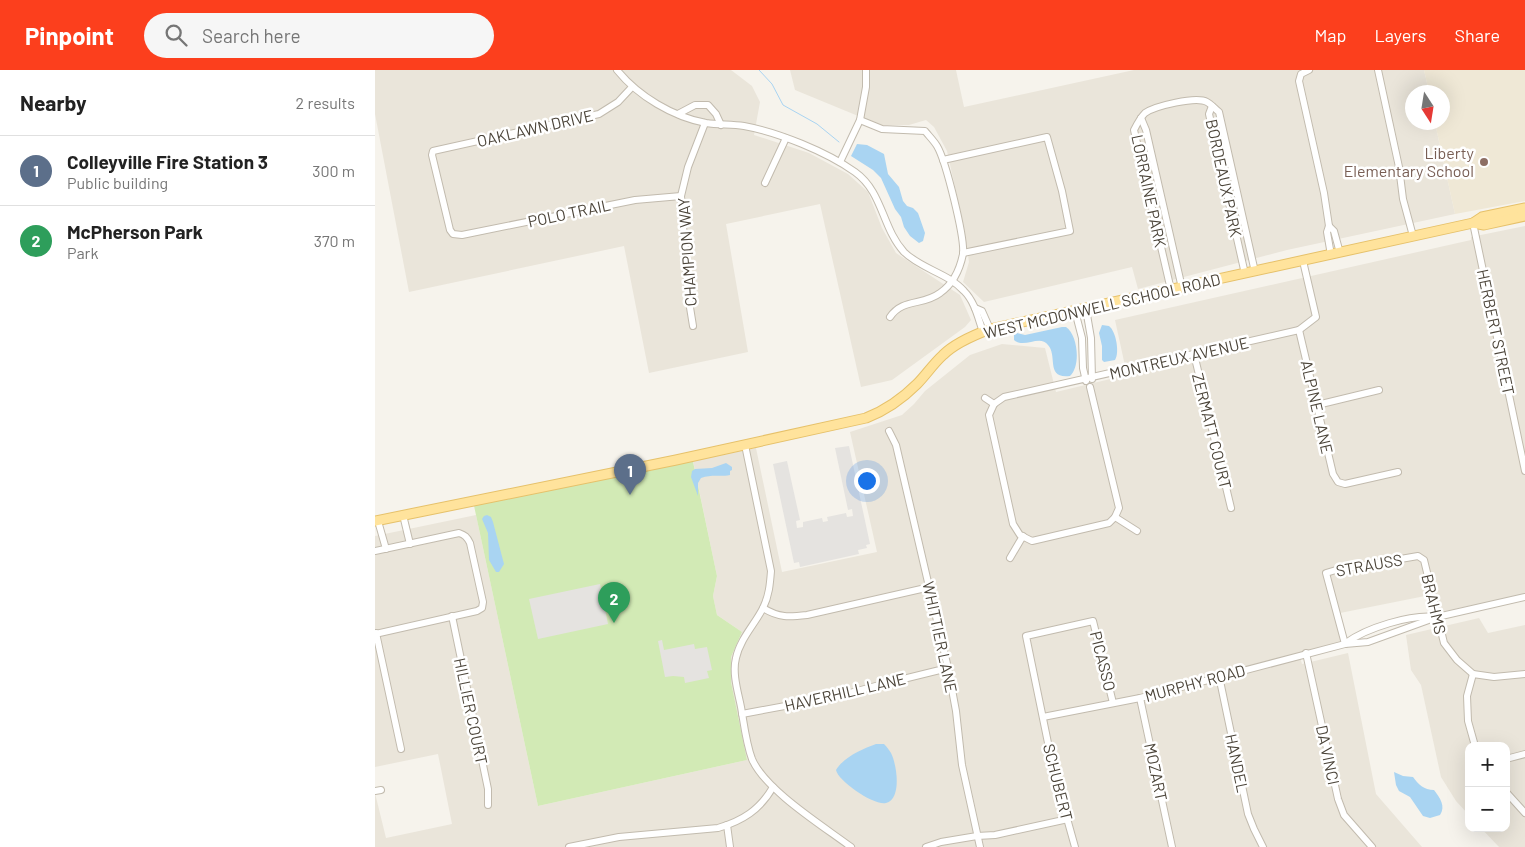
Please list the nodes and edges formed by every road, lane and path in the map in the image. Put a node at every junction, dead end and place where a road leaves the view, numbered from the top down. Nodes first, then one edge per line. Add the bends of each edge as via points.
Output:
1 (617, 70) edge
2 (866, 70) edge
3 (1309, 70) edge
4 (1378, 70) edge
5 (632, 87) junction
6 (1211, 106) junction
7 (678, 114) junction
8 (1141, 118) junction
9 (860, 120) junction
10 (705, 123) junction
11 (721, 124) junction
12 (786, 138) junction
13 (943, 160) junction
14 (840, 162) junction
15 (765, 183) dead end
16 (681, 196) junction
17 (1525, 208) edge
18 (1525, 216) edge
19 (1473, 223) junction
20 (457, 235) joint
21 (1413, 236) junction
22 (1249, 247) junction
23 (1239, 249) junction
24 (963, 253) junction
25 (1336, 254) junction
26 (1303, 261) junction
27 (1177, 265) junction
28 (1166, 268) junction
29 (1255, 272) junction
30 (1245, 274) junction
31 (953, 282) junction
32 (1182, 288) junction
33 (1171, 290) junction
34 (1086, 309) junction
35 (1075, 311) junction
36 (890, 317) dead end
37 (693, 326) dead end
38 (987, 330) junction
39 (1299, 330) junction
40 (1194, 354) junction
41 (1092, 377) junction
42 (1084, 379) junction
43 (1090, 386) junction
44 (1379, 390) dead end
45 (985, 398) dead end
46 (994, 404) junction
47 (1317, 405) junction
48 (889, 431) dead end
49 (745, 445) junction
50 (1525, 470) edge
51 (1398, 472) dead end
52 (1231, 508) dead end
53 (403, 515) junction
54 (1115, 517) junction
55 (377, 521) edge
56 (1137, 531) dead end
57 (1023, 536) junction
58 (410, 544) junction
59 (386, 549) junction
60 (375, 551) edge
61 (1009, 558) dead end
62 (1424, 560) joint
63 (929, 587) junction
64 (1525, 597) edge
65 (763, 608) junction
66 (452, 616) junction
67 (1437, 617) junction
68 (376, 634) edge
69 (1345, 644) junction
70 (1306, 653) junction
71 (948, 668) junction
72 (1473, 674) junction
73 (1525, 674) edge
74 (1219, 676) junction
75 (1140, 698) junction
76 (1113, 703) junction
77 (742, 714) junction
78 (1043, 717) junction
79 (1474, 742) edge
80 (401, 749) dead end
81 (1525, 754) edge
82 (1510, 758) edge
83 (773, 787) junction
84 (1510, 796) edge
85 (488, 805) dead end
86 (1525, 813) edge
87 (1068, 819) junction
88 (727, 825) junction
89 (977, 836) junction
90 (569, 847) edge
91 (730, 847) edge
92 (851, 847) edge
93 (926, 847) edge
94 (980, 847) edge
95 (1075, 847) edge
96 (1172, 847) edge
97 (1263, 847) edge
98 (1372, 847) edge

1 - 5 street
2 - 9 street
3 - 25 street via 1301,74 1299,81 1329,226 1334,231
4 - 21 street
5 - 7 street
5 - 20 street, OAKLAWN DRIVE via 619,102 599,114 433,151 450,230
6 - 8 street via 1197,99 1151,110
6 - 22 street, BORDEAUX PARK via 1219,112
6 - 23 street, BORDEAUX PARK via 1209,114
7 - 10 street
7 - 11 street via 695,104 708,106
8 - 27 street, LORRAINE PARK
8 - 28 street, LORRAINE PARK via 1134,130
9 - 13 street via 882,129 925,131 937,145
9 - 14 street
10 - 11 street
10 - 16 street, CHAMPION WAY
11 - 12 street via 744,126
12 - 14 street
12 - 15 street
13 - 24 street
13 - 24 street via 1047,137 1062,191 1070,231
14 - 31 street via 857,173 872,189 894,237 906,253 919,264
16 - 20 street, POLO TRAIL via 635,200
16 - 37 street, CHAMPION WAY
17 - 19 main road, WEST MCDONWELL SCHOOL ROAD via 1482,217
18 - 19 main road, WEST MCDONWELL SCHOOL ROAD via 1484,225
19 - 21 main road, WEST MCDONWELL SCHOOL ROAD
19 - 50 street, HERBERT STREET
21 - 25 main road, WEST MCDONWELL SCHOOL ROAD
22 - 23 street
22 - 29 street, BORDEAUX PARK
23 - 30 street, BORDEAUX PARK
24 - 31 street
25 - 26 main road, WEST MCDONWELL SCHOOL ROAD
26 - 29 main road, WEST MCDONWELL SCHOOL ROAD
26 - 39 street via 1316,317
27 - 28 street
27 - 32 street, LORRAINE PARK
28 - 33 street, LORRAINE PARK
29 - 30 main road, WEST MCDONWELL SCHOOL ROAD
30 - 32 main road, WEST MCDONWELL SCHOOL ROAD
31 - 36 street via 925,301 896,309
31 - 38 street via 965,291 975,308 983,311
32 - 33 main road, WEST MCDONWELL SCHOOL ROAD
33 - 34 main road, WEST MCDONWELL SCHOOL ROAD
34 - 35 main road, WEST MCDONWELL SCHOOL ROAD
34 - 41 street
35 - 38 main road, WEST MCDONWELL SCHOOL ROAD
35 - 42 street via 1082,338
38 - 49 main road, WEST MCDONWELL SCHOOL ROAD via 944,353 911,389 874,415
39 - 40 street, MONTREUX AVENUE
39 - 47 street, ALPINE LANE
40 - 41 street, MONTREUX AVENUE
40 - 52 street, ZERMATT COURT
41 - 42 street, MONTREUX AVENUE
41 - 43 street
42 - 43 street
42 - 46 street, MONTREUX AVENUE via 1004,397
43 - 54 street via 1119,508
44 - 47 street
45 - 46 street
46 - 57 street via 989,415 1013,524
47 - 51 street, ALPINE LANE via 1333,474 1338,482 1345,484
48 - 63 street, WHITTIER LANE via 897,444
49 - 53 main road, WEST MCDONWELL SCHOOL ROAD
49 - 65 street via 771,571
53 - 55 main road, WEST MCDONWELL SCHOOL ROAD
53 - 58 street
54 - 56 street
54 - 57 street via 1109,523 1032,541
55 - 59 street
57 - 61 street
58 - 59 street
58 - 66 street via 459,533 467,537 482,608
59 - 60 street
62 - 67 street, BRAHMS
62 - 69 street, STRAUSS via 1418,556 1326,573
63 - 65 street via 807,615 774,615
63 - 71 street, WHITTIER LANE
64 - 67 street, MURPHY ROAD
65 - 77 street via 735,658
66 - 68 street
66 - 85 street, HILLIER COURT via 488,789
67 - 69 street, MURPHY ROAD via 1425,616 1395,623
67 - 72 street, BRAHMS via 1444,643
68 - 80 street
69 - 70 street, MURPHY ROAD
70 - 74 street, MURPHY ROAD
70 - 98 street, DA VINCI via 1338,799 1344,815
71 - 77 street, HAVERHILL LANE via 839,696
71 - 89 street, WHITTIER LANE via 962,765
72 - 73 street via 1494,678
72 - 79 street via 1467,696 1468,721
74 - 75 street, MURPHY ROAD
74 - 97 street, HANDEL via 1248,814
75 - 76 street, MURPHY ROAD
75 - 96 street, MOZART
76 - 78 street, MURPHY ROAD
76 - 78 street, PICASSO via 1093,621 1026,636
77 - 83 street via 753,759
78 - 87 street, SCHUBERT
81 - 82 street
83 - 88 street via 751,814
83 - 92 street
84 - 86 street
87 - 89 street
87 - 95 street, SCHUBERT
88 - 90 street via 619,837
88 - 91 street
89 - 93 street
89 - 94 street, WHITTIER LANE

